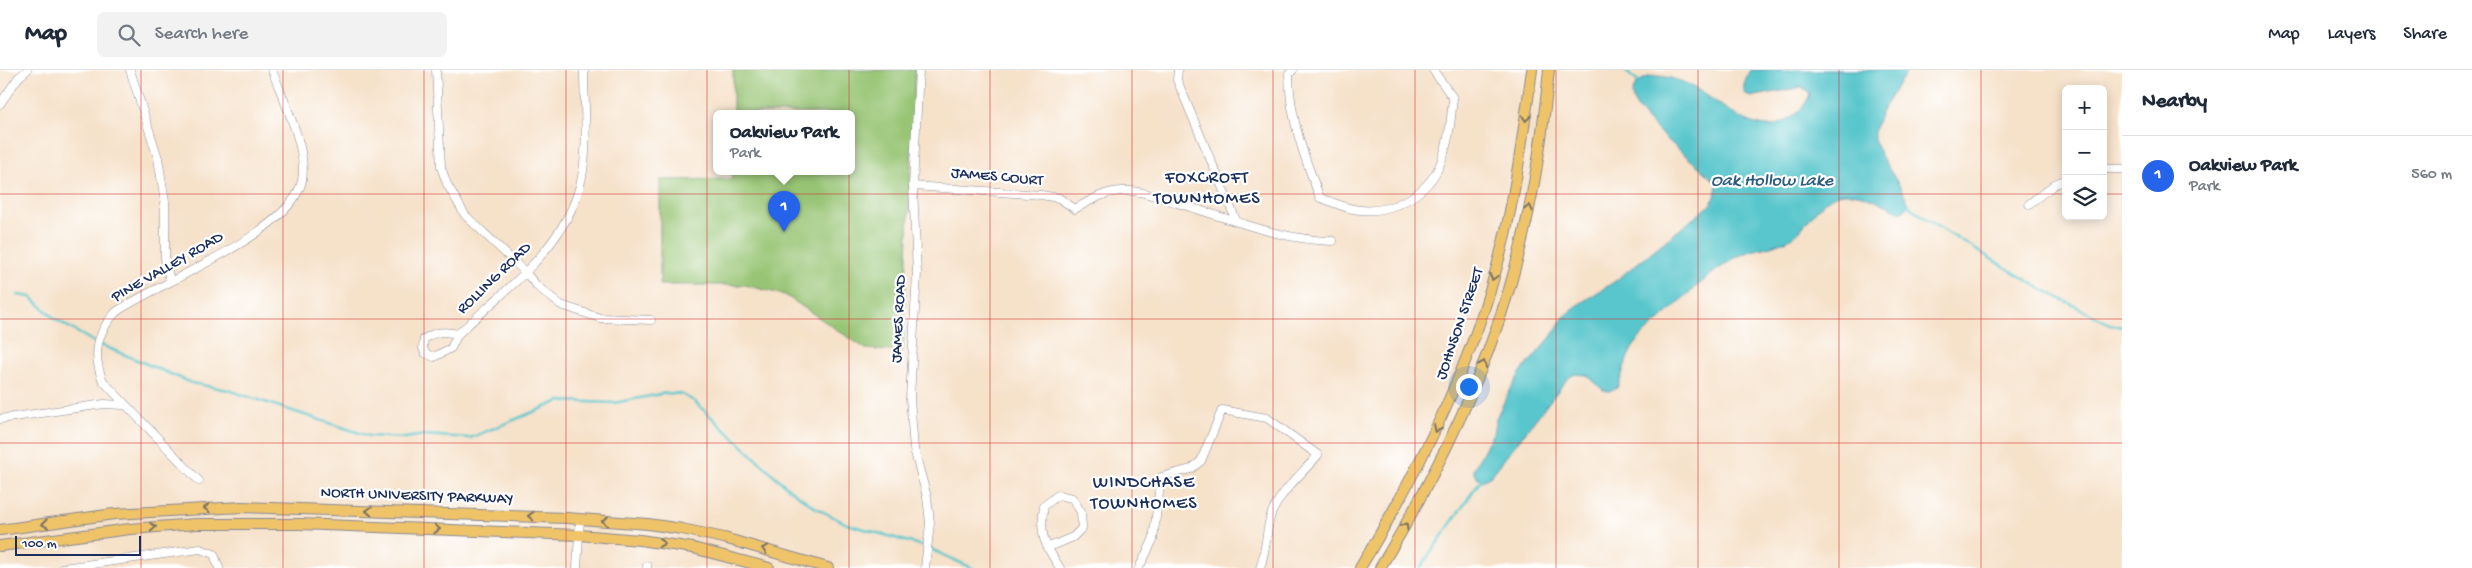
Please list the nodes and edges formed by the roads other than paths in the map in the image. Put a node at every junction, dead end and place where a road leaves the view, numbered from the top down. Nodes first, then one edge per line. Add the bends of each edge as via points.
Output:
1 (130, 70) edge
2 (272, 70) edge
3 (436, 70) edge
4 (584, 70) edge
5 (919, 70) edge
6 (1178, 70) edge
7 (1293, 70) edge
8 (1433, 70) edge
9 (1532, 70) edge
10 (1549, 70) edge
11 (22, 71) edge
12 (0, 104) edge
13 (2107, 169) edge
14 (2122, 169) edge
15 (2062, 181) edge
16 (913, 186) junction
17 (2029, 204) dead end
18 (1236, 220) junction
19 (1333, 241) dead end
20 (525, 272) junction
21 (170, 281) junction
22 (651, 320) dead end
23 (458, 334) junction
24 (123, 404) junction
25 (0, 419) edge
26 (199, 481) dead end
27 (580, 519) junction
28 (0, 530) edge
29 (579, 535) junction
30 (0, 546) edge
31 (1047, 548) junction
32 (63, 568) edge
33 (219, 568) edge
34 (577, 568) edge
35 (769, 568) edge
36 (828, 568) edge
37 (925, 568) edge
38 (1060, 568) edge
39 (1141, 568) edge
40 (1260, 568) edge
41 (1360, 568) edge
42 (1380, 568) edge

1 - 21 street via 158,158 166,202 165,258
2 - 21 street, PINE VALLEY ROAD via 302,162 302,180 296,197 284,212 260,230
3 - 20 street via 441,167 447,184 465,215
4 - 20 street, ROLLING ROAD via 583,159 579,187 568,219
5 - 16 street, JAMES ROAD
6 - 18 street via 1177,80
7 - 8 street via 1289,74 1292,107 1320,198 1352,209 1366,210 1390,209 1410,199 1441,164 1450,133 1453,98
9 -> 41 main road, JOHNSON STREET via 1515,189 1481,318 1445,413
42 -> 10 main road, JOHNSON STREET via 1431,481 1459,421 1502,311 1518,257 1535,177
11 - 12 street
13 - 14 street
15 - 17 street
16 - 18 street, JAMES COURT via 1041,195 1059,198 1075,209 1103,194 1123,190
16 - 37 street, JAMES ROAD via 917,273 911,413 914,449 927,497 930,523
18 - 19 street, JAMES COURT via 1311,240
20 - 22 street via 549,297 574,311 600,318
20 - 23 street, ROLLING ROAD
21 - 24 street, PINE VALLEY ROAD via 116,312 100,335 96,351 98,371
23 - 23 street, ROLLING ROAD via 445,353 434,358 425,353 424,339 431,334
24 - 25 street
24 - 26 street, PINE VALLEY ROAD
27 -> 28 main road, NORTH UNIVERSITY PARKWAY via 291,507 114,514
27 - 29 street
36 -> 27 main road, NORTH UNIVERSITY PARKWAY via 724,538 648,524
30 -> 29 main road, NORTH UNIVERSITY PARKWAY via 130,529 204,524 299,524
29 - 34 street
29 -> 35 main road, NORTH UNIVERSITY PARKWAY via 693,548
31 - 31 street via 1041,527 1044,506 1058,495 1072,498 1081,512 1082,528 1073,537
31 - 38 street
32 - 33 street via 200,549 214,554
39 - 40 street via 1153,540 1161,477 1191,469 1201,461 1222,410 1267,418 1318,455 1274,509

